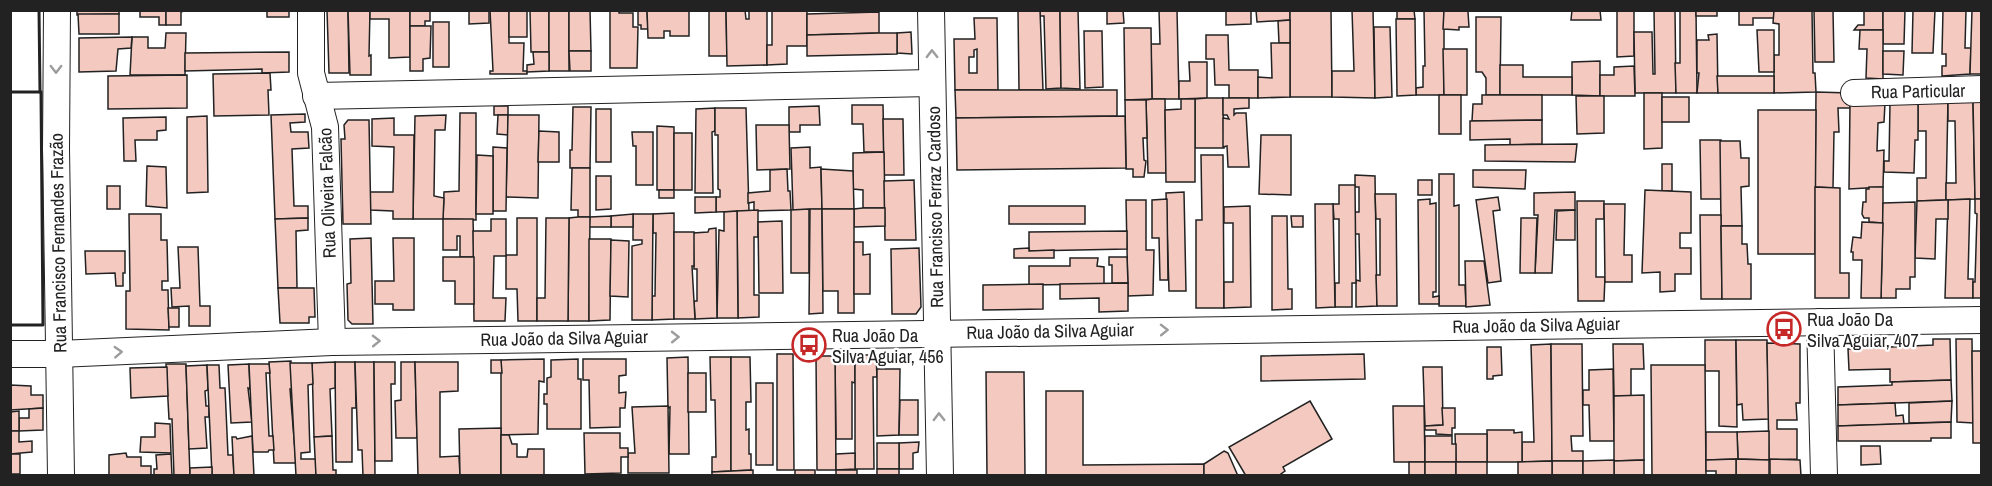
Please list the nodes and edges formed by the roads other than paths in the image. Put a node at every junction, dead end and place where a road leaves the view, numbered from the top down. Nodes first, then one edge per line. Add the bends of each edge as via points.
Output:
1 (57, 10) edge
2 (311, 10) edge
3 (931, 10) edge
4 (932, 82) junction
5 (1982, 89) edge
6 (1854, 93) dead end
7 (316, 96) junction
8 (1982, 320) edge
9 (1820, 322) junction
10 (937, 333) junction
11 (332, 342) junction
12 (10, 354) edge
13 (59, 354) junction
14 (62, 476) edge
15 (940, 476) edge
16 (1824, 476) edge

1 -> 13 street, Rua Francisco Fernandes Frazão
2 - 7 street, Rua Oliveira Falcão via 311,73
4 -> 3 street, Rua Francisco Ferraz Cardoso
4 - 7 street
4 - 10 street, Rua Francisco Ferraz Cardoso
5 - 6 street, Rua Particular
7 - 11 street, Rua Oliveira Falcão via 325,127
8 - 9 street, Rua João da Silva Aguiar
10 -> 9 street, Rua João da Silva Aguiar
9 - 16 street
11 -> 10 street, Rua João da Silva Aguiar
15 -> 10 street, Rua Francisco Ferraz Cardoso
13 -> 11 street, Rua João da Silva Aguiar
12 - 13 street, Rua João da Silva Aguiar
13 - 14 street, Rua Francisco Fernandes Frazão

